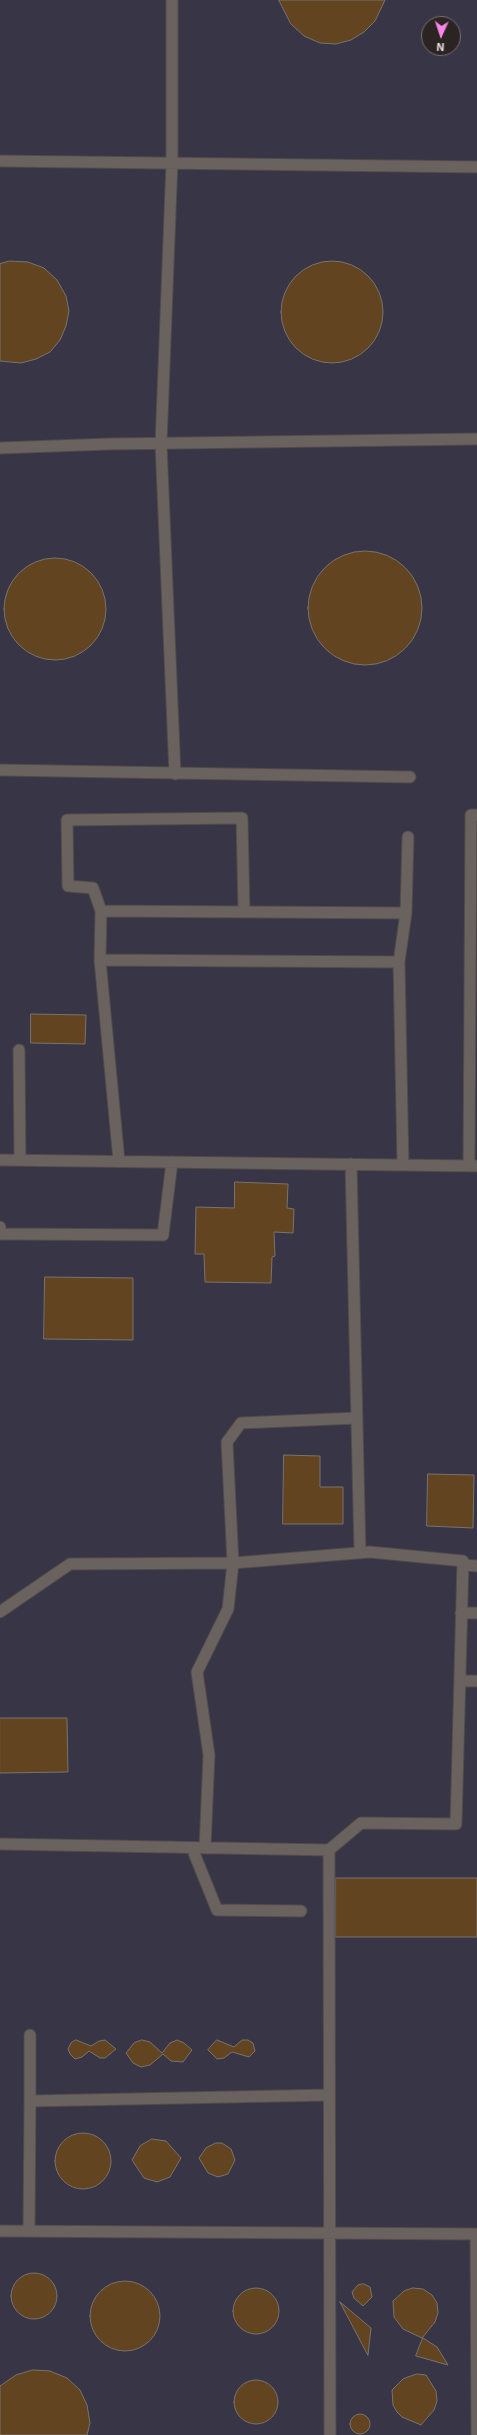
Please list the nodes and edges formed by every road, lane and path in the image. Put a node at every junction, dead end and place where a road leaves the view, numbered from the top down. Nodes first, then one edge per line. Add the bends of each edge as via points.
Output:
1 (172, 0) edge
2 (0, 161) edge
3 (172, 162) junction
4 (477, 167) edge
5 (477, 439) edge
6 (161, 444) junction
7 (0, 448) edge
8 (0, 770) edge
9 (175, 774) junction
10 (410, 777) dead end
11 (477, 814) edge
12 (408, 837) dead end
13 (101, 911) junction
14 (244, 912) junction
15 (406, 913) junction
16 (100, 960) junction
17 (399, 962) junction
18 (19, 1050) dead end
19 (0, 1160) edge
20 (20, 1160) junction
21 (119, 1161) junction
22 (172, 1162) junction
23 (351, 1164) junction
24 (403, 1165) junction
25 (473, 1166) edge
26 (0, 1227) edge
27 (357, 1418) junction
28 (360, 1553) junction
29 (233, 1563) junction
30 (463, 1565) junction
31 (477, 1566) edge
32 (0, 1612) edge
33 (462, 1613) junction
34 (477, 1613) edge
35 (460, 1681) junction
36 (477, 1681) edge
37 (0, 1844) edge
38 (192, 1848) junction
39 (205, 1848) junction
40 (329, 1850) junction
41 (301, 1911) dead end
42 (30, 2036) dead end
43 (329, 2095) junction
44 (30, 2101) junction
45 (0, 2231) edge
46 (29, 2231) junction
47 (329, 2232) junction
48 (476, 2234) edge
49 (330, 2435) edge
50 (477, 2435) edge

1 - 3 lane
2 - 3 lane
3 - 4 lane
3 - 6 lane
5 - 6 lane
6 - 7 lane
6 - 9 lane
8 - 9 lane
9 - 10 lane
11 - 25 lane via 471,815
12 - 15 lane
13 - 14 lane
13 - 14 lane via 93,888 68,886 67,820 242,818
13 - 16 lane
14 - 15 lane
15 - 17 lane
16 - 17 lane
16 - 21 lane
17 - 24 lane
18 - 20 lane
19 - 20 lane
20 - 21 lane
21 - 22 lane
22 - 23 lane
22 - 26 lane via 163,1235 0,1234
23 - 24 lane
23 - 27 lane
24 - 25 lane
27 - 28 lane
27 - 29 lane via 241,1423 227,1442
28 - 29 lane
28 - 30 lane via 462,1560
29 - 32 lane via 70,1564
29 - 39 lane via 228,1609 197,1672 209,1755
30 - 31 lane
30 - 33 lane
33 - 34 lane
33 - 35 lane
35 - 36 lane
35 - 40 lane via 456,1824 361,1824
37 - 38 lane
38 - 39 lane
38 - 41 lane via 217,1910
39 - 40 lane
40 - 43 lane
42 - 44 lane
43 - 44 lane
43 - 47 lane
44 - 46 lane
45 - 46 lane
46 - 47 lane
47 - 48 lane
47 - 49 lane
48 - 50 lane

